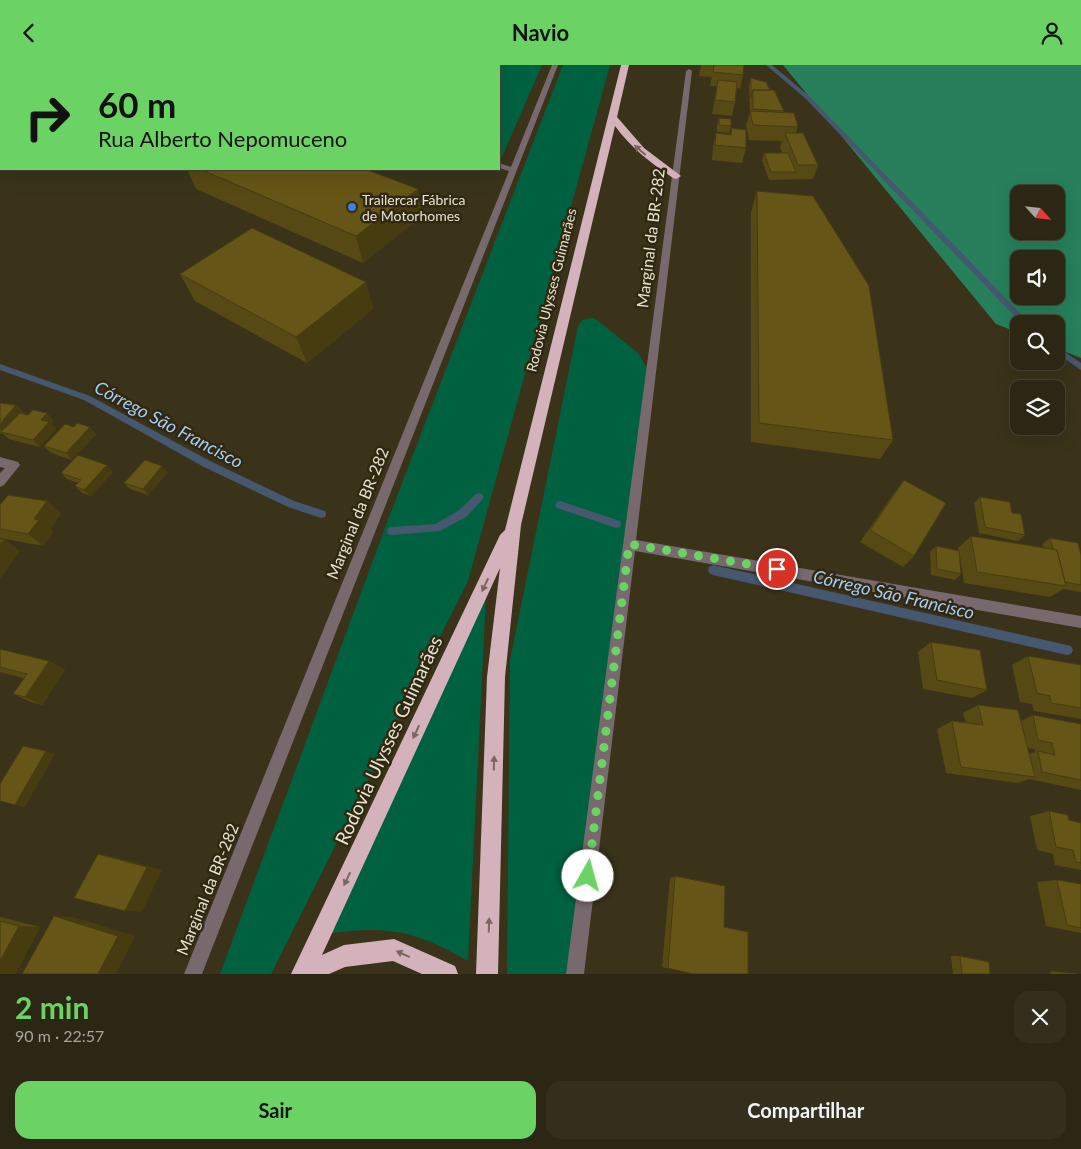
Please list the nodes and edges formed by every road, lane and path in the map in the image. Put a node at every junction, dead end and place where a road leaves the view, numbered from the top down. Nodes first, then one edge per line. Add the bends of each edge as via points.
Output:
1 (555, 65) edge
2 (625, 65) edge
3 (689, 71) dead end
4 (612, 116) junction
5 (500, 165) edge
6 (512, 169) junction
7 (676, 176) junction
8 (0, 462) edge
9 (0, 482) edge
10 (513, 525) junction
11 (629, 544) junction
12 (1081, 622) edge
13 (192, 974) edge
14 (303, 974) edge
15 (448, 974) edge
16 (487, 974) edge
17 (575, 974) edge

1 - 6 street, Marginal da BR-282
2 - 4 highway, Rodovia Ulysses Guimarães
3 - 7 street, Marginal da BR-282
7 -> 4 highway via 634,145
4 - 10 highway, Rodovia Ulysses Guimarães
5 - 6 street
6 - 13 street, Marginal da BR-282
7 - 11 street, Marginal da BR-282
8 - 9 street via 14,465
10 -> 14 highway, Rodovia Ulysses Guimarães
16 -> 10 highway, Rodovia Ulysses Guimarães via 496,677
11 - 12 street
11 - 17 street, Marginal da BR-282
15 -> 14 highway via 394,950 344,955

